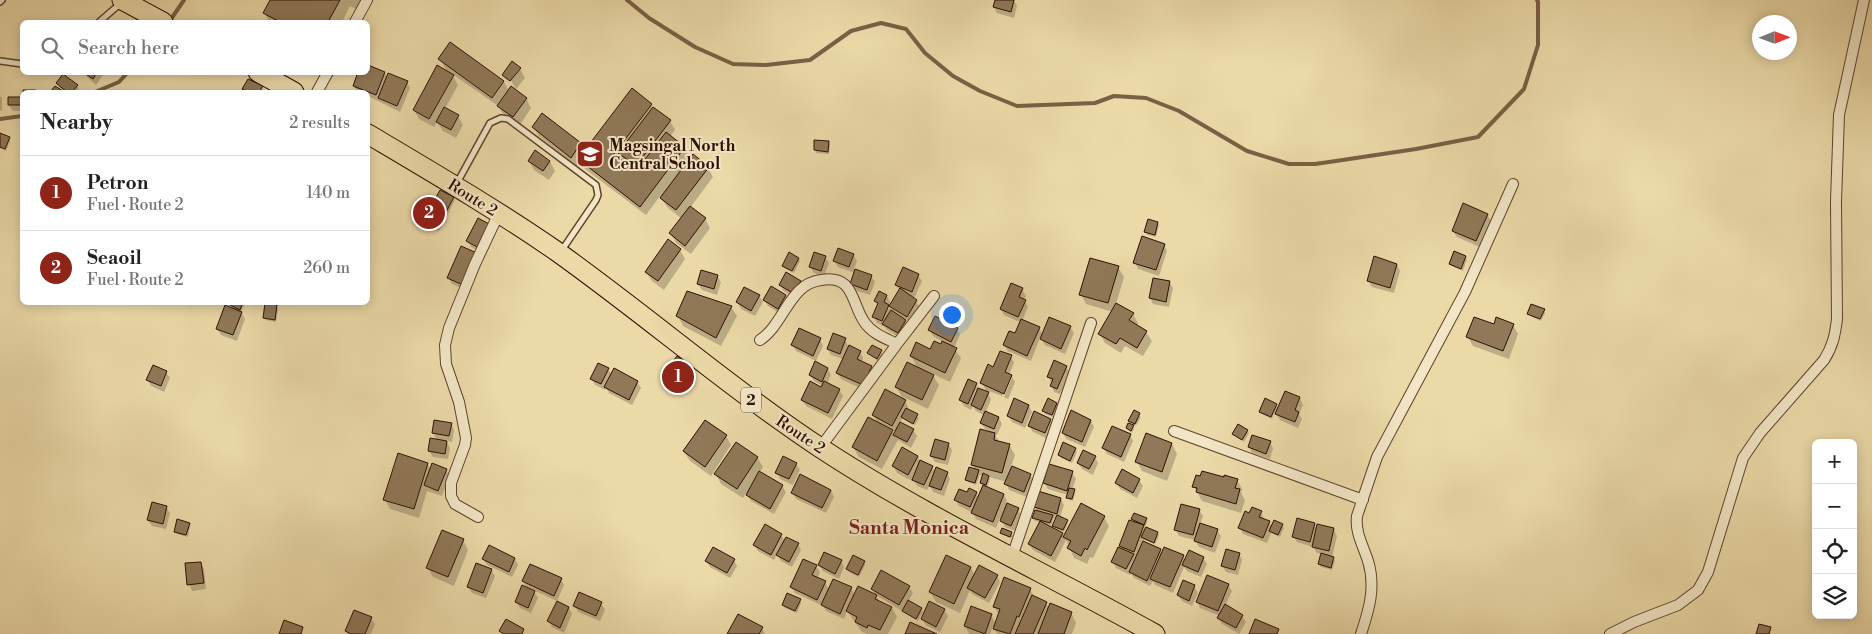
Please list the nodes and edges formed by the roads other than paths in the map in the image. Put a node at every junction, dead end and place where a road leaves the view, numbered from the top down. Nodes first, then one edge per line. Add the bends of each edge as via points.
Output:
1 (122, 0) edge
2 (367, 0) edge
3 (1864, 0) edge
4 (101, 20) edge
5 (158, 20) edge
6 (356, 20) edge
7 (0, 61) edge
8 (20, 64) edge
9 (263, 75) edge
10 (326, 75) edge
11 (290, 90) edge
12 (318, 90) edge
13 (370, 135) edge
14 (1513, 184) dead end
15 (456, 186) junction
16 (499, 213) junction
17 (559, 254) junction
18 (934, 296) dead end
19 (1091, 323) dead end
20 (760, 340) dead end
21 (897, 344) junction
22 (1174, 431) dead end
23 (820, 448) junction
24 (1363, 500) junction
25 (478, 517) dead end
26 (1012, 557) junction
27 (1155, 634) edge
28 (1361, 634) edge
29 (1610, 634) edge

1 - 4 lane
1 - 5 highway
2 - 6 street
3 - 29 street via 1839,115 1837,319 1831,348 1743,458 1708,572 1698,590 1678,605
7 - 8 lane
9 - 11 highway
10 - 12 street
13 - 15 highway, Route 2 / 2
14 - 24 street via 1465,292 1378,457
15 - 16 highway, Route 2 / 2
15 - 17 lane via 490,123 508,119 596,185 596,200
16 - 17 highway, Route 2 / 2
16 - 25 street via 475,264 445,345 446,364 459,402 466,438 451,483 451,496 455,504
17 - 23 highway, Route 2 / 2
18 - 21 street
19 - 26 street
20 - 21 street via 800,290 808,284 827,279 844,284 854,295 864,322 876,334
21 - 23 street
22 - 24 street
23 - 26 highway, Route 2 / 2
24 - 28 street via 1356,524 1368,561 1372,592
26 - 27 highway, Route 2 / 2

